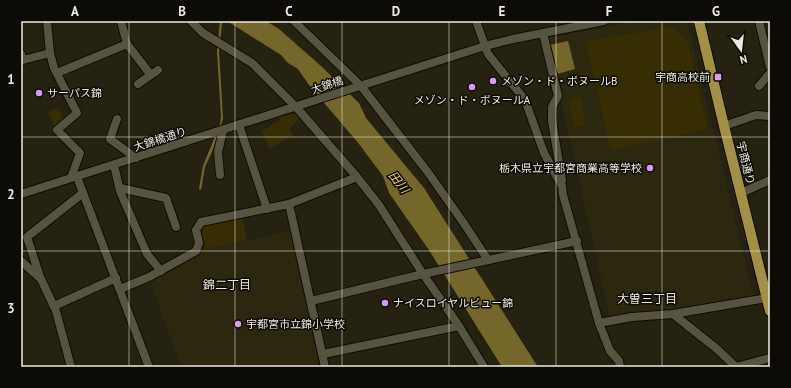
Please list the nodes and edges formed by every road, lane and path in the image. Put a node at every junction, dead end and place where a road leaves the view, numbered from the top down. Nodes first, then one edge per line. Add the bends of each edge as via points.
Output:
1 (46, 21) edge
2 (121, 21) edge
3 (191, 21) edge
4 (294, 21) edge
5 (476, 21) edge
6 (604, 21) edge
7 (700, 21) edge
8 (759, 21) edge
9 (568, 25) edge
10 (542, 33) junction
11 (127, 44) junction
12 (485, 46) junction
13 (50, 53) junction
14 (21, 54) edge
15 (770, 67) edge
16 (158, 70) dead end
17 (57, 73) junction
18 (770, 73) edge
19 (150, 74) junction
20 (138, 84) dead end
21 (759, 86) dead end
22 (359, 87) junction
23 (305, 104) joint
24 (296, 107) junction
25 (770, 116) edge
26 (117, 119) dead end
27 (239, 125) junction
28 (724, 126) junction
29 (223, 130) junction
30 (136, 158) junction
31 (114, 165) junction
32 (220, 175) dead end
33 (74, 177) junction
34 (357, 177) junction
35 (770, 180) edge
36 (562, 186) junction
37 (120, 188) junction
38 (83, 193) junction
39 (740, 193) junction
40 (21, 194) edge
41 (290, 204) junction
42 (267, 209) junction
43 (176, 227) dead end
44 (577, 241) junction
45 (21, 261) edge
46 (484, 261) junction
47 (161, 271) junction
48 (426, 274) junction
49 (116, 278) junction
50 (41, 279) junction
51 (120, 289) junction
52 (767, 298) junction
53 (311, 301) junction
54 (54, 306) junction
55 (770, 311) edge
56 (673, 314) junction
57 (599, 323) junction
58 (459, 326) junction
59 (323, 354) junction
60 (770, 358) edge
61 (71, 367) edge
62 (149, 367) edge
63 (325, 367) edge
64 (484, 367) edge
65 (620, 367) edge
66 (736, 367) edge

1 - 13 street
2 - 11 street
3 - 24 street via 204,33 252,63
4 - 22 street
5 - 12 street
6 - 9 street
7 - 28 main road, 宇商通り
8 - 15 street
9 - 10 street
10 - 12 street
10 - 36 street via 558,96 552,107 552,121
11 - 17 street
11 - 19 street
12 - 22 street
12 - 36 street via 488,54 525,100 544,153
13 - 14 street via 23,60
13 - 17 street
16 - 19 street
17 - 33 street via 77,113 57,130 80,153
18 - 21 street
19 - 20 street
22 - 23 street, 大錦橋
22 - 46 street via 427,171
23 - 24 street, 大錦橋通り
24 - 27 street, 大錦橋通り
24 - 34 street
25 - 28 street via 756,115
26 - 30 street via 110,139
27 - 29 street, 大錦橋通り
27 - 42 street
28 - 39 main road, 宇商通り
29 - 30 street, 大錦橋通り
29 - 32 street via 218,152
30 - 31 street, 大錦橋通り
31 - 33 street, 大錦橋通り
31 - 37 street
33 - 38 street
33 - 40 street, 大錦橋通り
34 - 41 street
34 - 48 street
35 - 39 street
36 - 44 street
37 - 43 street via 166,198
37 - 47 street via 147,254
38 - 49 street
38 - 50 street via 27,237
39 - 52 main road, 宇商通り
41 - 42 street
41 - 53 street
42 - 47 street via 201,222 196,230 200,243 196,250
44 - 46 street
44 - 57 street
45 - 50 street
46 - 48 street
47 - 51 street
48 - 53 street
48 - 58 street
49 - 51 street
49 - 54 street
50 - 54 street
51 - 62 street
52 - 55 main road, 宇商通り
52 - 56 street
53 - 59 street
54 - 61 street
56 - 57 street
56 - 66 street
57 - 65 street via 610,351 619,361
58 - 59 street
58 - 64 street
59 - 63 street
60 - 66 street

